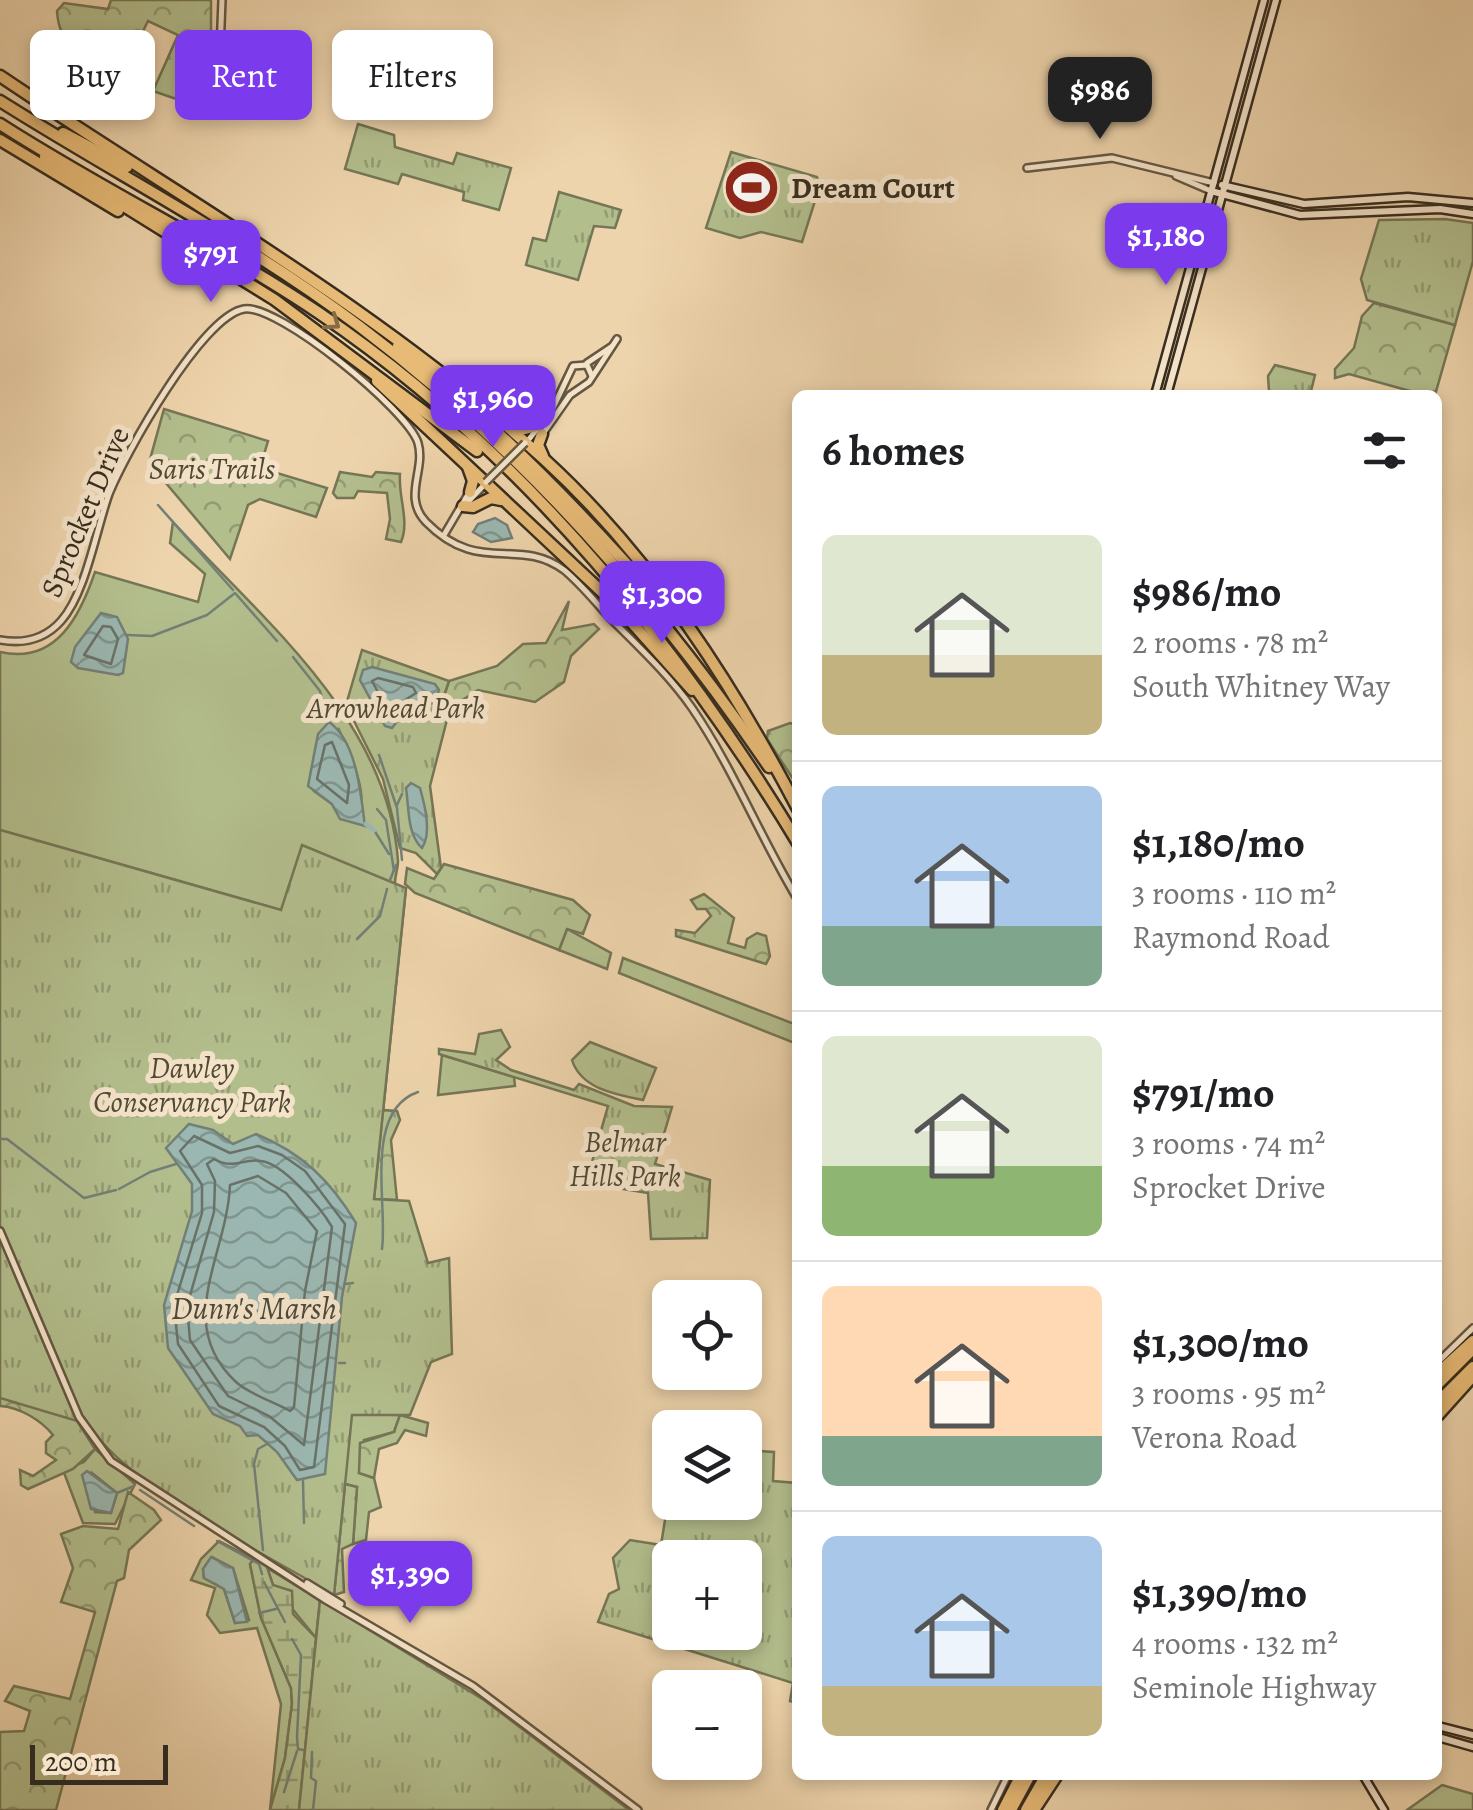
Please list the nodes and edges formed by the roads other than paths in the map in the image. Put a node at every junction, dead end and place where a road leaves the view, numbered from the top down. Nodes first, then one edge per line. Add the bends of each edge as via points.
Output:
1 (222, 0) edge
2 (1264, 0) edge
3 (1276, 0) edge
4 (221, 30) edge
5 (0, 79) edge
6 (0, 101) edge
7 (4, 127) edge
8 (0, 140) edge
9 (1027, 168) dead end
10 (1213, 187) junction
11 (1223, 190) junction
12 (195, 203) junction
13 (1473, 203) edge
14 (1473, 214) edge
15 (204, 255) junction
16 (327, 288) junction
17 (319, 331) junction
18 (584, 364) junction
19 (569, 376) junction
20 (591, 379) junction
21 (581, 386) junction
22 (1156, 390) edge
23 (1169, 390) edge
24 (508, 427) junction
25 (540, 430) junction
26 (526, 443) junction
27 (547, 461) junction
28 (467, 466) junction
29 (486, 482) junction
30 (470, 492) junction
31 (506, 503) junction
32 (463, 506) junction
33 (546, 510) junction
34 (444, 536) junction
35 (0, 640) edge
36 (704, 652) junction
37 (739, 751) junction
38 (792, 798) edge
39 (792, 800) edge
40 (792, 834) edge
41 (792, 889) edge
42 (0, 1231) edge
43 (1473, 1328) edge
44 (1473, 1341) edge
45 (1473, 1349) edge
46 (1442, 1358) edge
47 (1473, 1367) edge
48 (1442, 1369) edge
49 (1473, 1376) edge
50 (1442, 1380) edge
51 (1442, 1398) edge
52 (1442, 1411) edge
53 (1442, 1727) edge
54 (1473, 1736) edge
55 (1442, 1738) edge
56 (1473, 1747) edge
57 (1005, 1780) edge
58 (1018, 1780) edge
59 (1027, 1780) edge
60 (1043, 1780) edge
61 (1054, 1780) edge
62 (1367, 1780) edge
63 (638, 1810) edge
64 (990, 1810) edge
65 (1003, 1810) edge
66 (1011, 1810) edge
67 (1026, 1810) edge
68 (1034, 1810) edge
69 (1384, 1810) edge

1 - 4 street
2 - 10 main road
3 - 11 main road
5 - 12 highway
6 - 12 highway
6 - 39 highway via 297,282 449,398 543,487 640,595
7 - 15 highway
7 -> 33 highway via 228,254 332,322 437,406
8 - 15 highway
9 - 10 street via 1112,158
10 - 11 main road
10 - 22 main road
11 - 13 main road via 1304,204 1408,197
11 - 14 main road via 1300,216 1440,209
11 - 23 main road
12 - 16 highway
15 - 17 highway
16 - 24 highway
16 - 36 highway via 534,464
17 - 28 highway
17 - 33 highway
18 - 19 street
18 - 20 street
18 - 20 street via 616,341
19 - 21 street
19 - 25 street
20 - 21 street
21 - 25 street
24 - 25 highway
24 - 26 highway
25 - 26 street
25 - 27 highway via 538,445
26 - 27 highway
26 - 29 street, bridge
27 - 36 highway via 658,586
28 - 29 highway
28 - 30 highway via 474,480
29 - 30 street
29 - 31 highway
29 - 32 street
30 - 32 street
31 - 32 highway via 491,498
31 - 37 highway via 646,637
32 - 34 street
33 - 37 highway via 632,603
34 - 35 street, Sprocket Drive via 417,508 420,454 408,424 277,316 246,308 216,324 160,399 112,487 71,606 36,639
34 - 41 street via 481,555 523,554 550,562 580,586 694,711
36 - 38 highway
37 - 40 highway
42 - 63 street via 79,1418 111,1461 492,1699
43 - 46 street
44 - 48 highway
45 - 50 highway
47 - 51 highway
49 - 52 highway
53 - 54 main road
55 - 56 main road
57 - 64 street
58 - 65 highway
59 - 66 highway
60 - 67 highway
61 - 68 highway
62 - 69 main road

